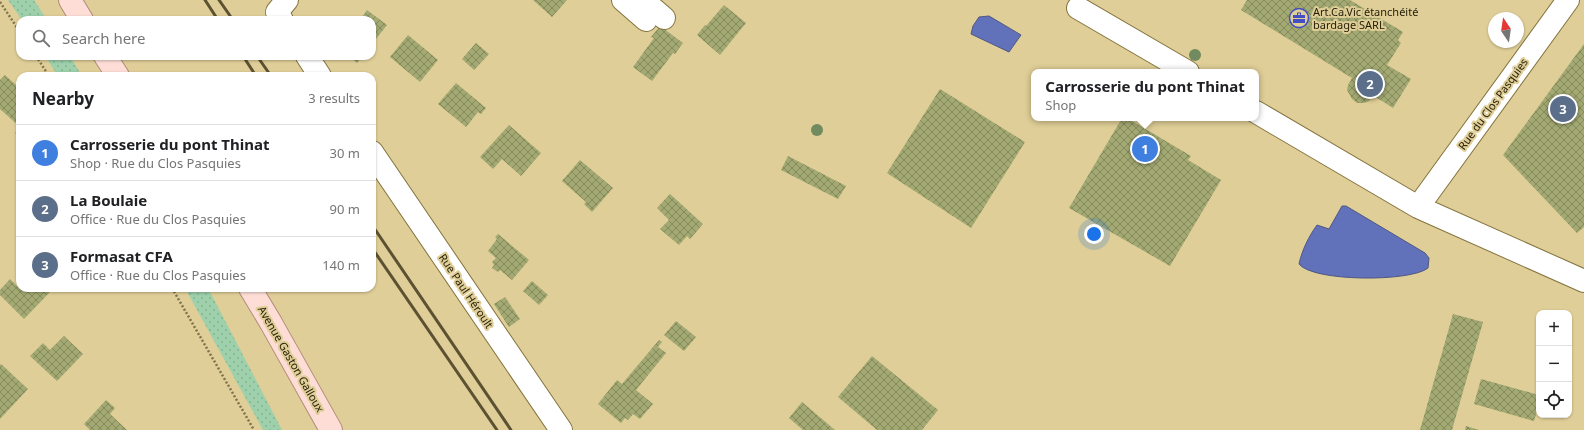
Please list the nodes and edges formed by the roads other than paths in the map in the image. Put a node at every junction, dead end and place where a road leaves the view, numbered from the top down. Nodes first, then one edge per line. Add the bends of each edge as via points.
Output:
1 (70, 0) edge
2 (624, 0) edge
3 (1568, 0) edge
4 (1078, 8) dead end
5 (651, 13) edge
6 (80, 16) edge
7 (108, 60) edge
8 (310, 60) edge
9 (1183, 69) edge
10 (115, 72) edge
11 (317, 72) edge
12 (1259, 114) edge
13 (376, 158) edge
14 (1418, 207) junction
15 (1584, 281) edge
16 (252, 292) edge
17 (326, 424) edge
18 (335, 430) edge
19 (561, 430) edge

1 - 6 main road
2 - 5 street
3 - 14 street, Rue du Clos Pasquies
4 - 9 street
7 - 10 main road
8 - 11 street
12 - 14 street
13 - 19 street, Rue Paul Héroult
14 - 15 street
16 - 17 main road, Avenue Gaston Galloux
17 - 18 main road, Avenue Gaston Galloux

